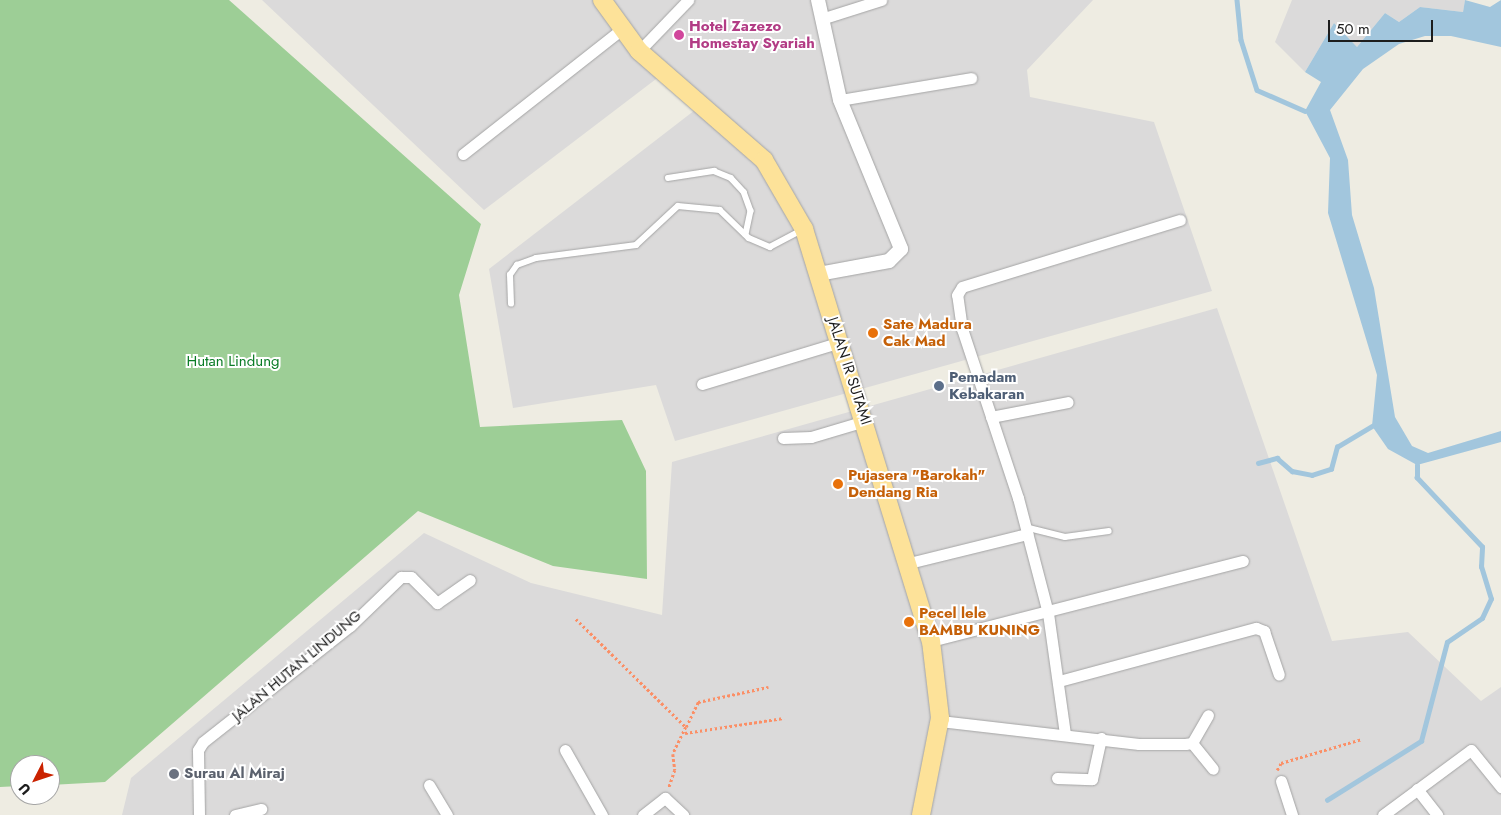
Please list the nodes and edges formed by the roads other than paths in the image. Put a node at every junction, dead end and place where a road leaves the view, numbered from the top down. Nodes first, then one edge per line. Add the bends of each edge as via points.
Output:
1 (602, 0) edge
2 (688, 0) edge
3 (818, 0) edge
4 (881, 0) edge
5 (824, 18) junction
6 (622, 29) junction
7 (639, 51) junction
8 (971, 78) dead end
9 (840, 100) junction
10 (463, 154) dead end
11 (668, 178) dead end
12 (1180, 220) dead end
13 (804, 228) junction
14 (746, 234) junction
15 (819, 274) junction
16 (511, 304) dead end
17 (840, 342) junction
18 (702, 384) dead end
19 (1068, 402) dead end
20 (991, 417) junction
21 (865, 421) junction
22 (783, 438) dead end
23 (1026, 530) junction
24 (1109, 531) dead end
25 (1243, 561) dead end
26 (908, 563) junction
27 (470, 580) dead end
28 (1048, 613) junction
29 (930, 641) junction
30 (1278, 675) dead end
31 (1059, 680) junction
32 (1208, 715) dead end
33 (940, 721) junction
34 (1065, 734) junction
35 (1101, 738) junction
36 (1192, 743) junction
37 (565, 750) dead end
38 (1213, 768) dead end
39 (1057, 778) dead end
40 (1280, 781) road end
41 (429, 785) dead end
42 (1501, 787) edge
43 (1417, 789) junction
44 (261, 809) dead end
45 (199, 815) edge
46 (234, 815) edge
47 (447, 815) edge
48 (602, 815) edge
49 (643, 815) edge
50 (683, 815) edge
51 (921, 815) edge
52 (1292, 815) edge
53 (1383, 815) edge
54 (1437, 815) edge

1 - 6 main road, JALAN IR SUTAMI
2 - 7 street
3 - 5 street
4 - 5 street
5 - 9 street via 823,36
6 - 7 main road, JALAN IR SUTAMI
6 - 10 street
7 - 13 main road, JALAN IR SUTAMI via 764,160
8 - 9 street
9 - 15 street via 901,249 889,261
11 - 14 lane via 714,171 731,178 744,192 751,211
12 - 20 street via 958,290 962,329
13 - 14 lane via 770,247
13 - 15 main road, JALAN IR SUTAMI
14 - 16 lane via 720,210 678,206 636,245 536,258 517,266 510,275
15 - 17 main road, JALAN IR SUTAMI
17 - 18 street
17 - 21 main road, JALAN IR SUTAMI
19 - 20 street
20 - 23 street
21 - 22 street via 811,437
21 - 26 main road, JALAN IR SUTAMI
23 - 24 lane via 1076,537
23 - 26 street
23 - 28 street
25 - 28 street
26 - 29 main road, JALAN IR SUTAMI
27 - 45 street, JALAN HUTAN LINDUNG via 437,603 411,577 400,577 350,626 202,744
28 - 29 street
28 - 31 street
29 - 33 main road, JALAN IR SUTAMI
30 - 31 street via 1264,631 1256,628
31 - 34 street
32 - 36 street
33 - 34 street
33 - 51 main road, JALAN IR SUTAMI
34 - 35 street
35 - 36 street via 1139,744
35 - 39 street via 1092,779
36 - 38 street
37 - 48 street
40 - 52 street
41 - 47 street
42 - 43 street via 1471,750
43 - 53 street
43 - 54 street
44 - 46 street
49 - 50 street via 665,798

